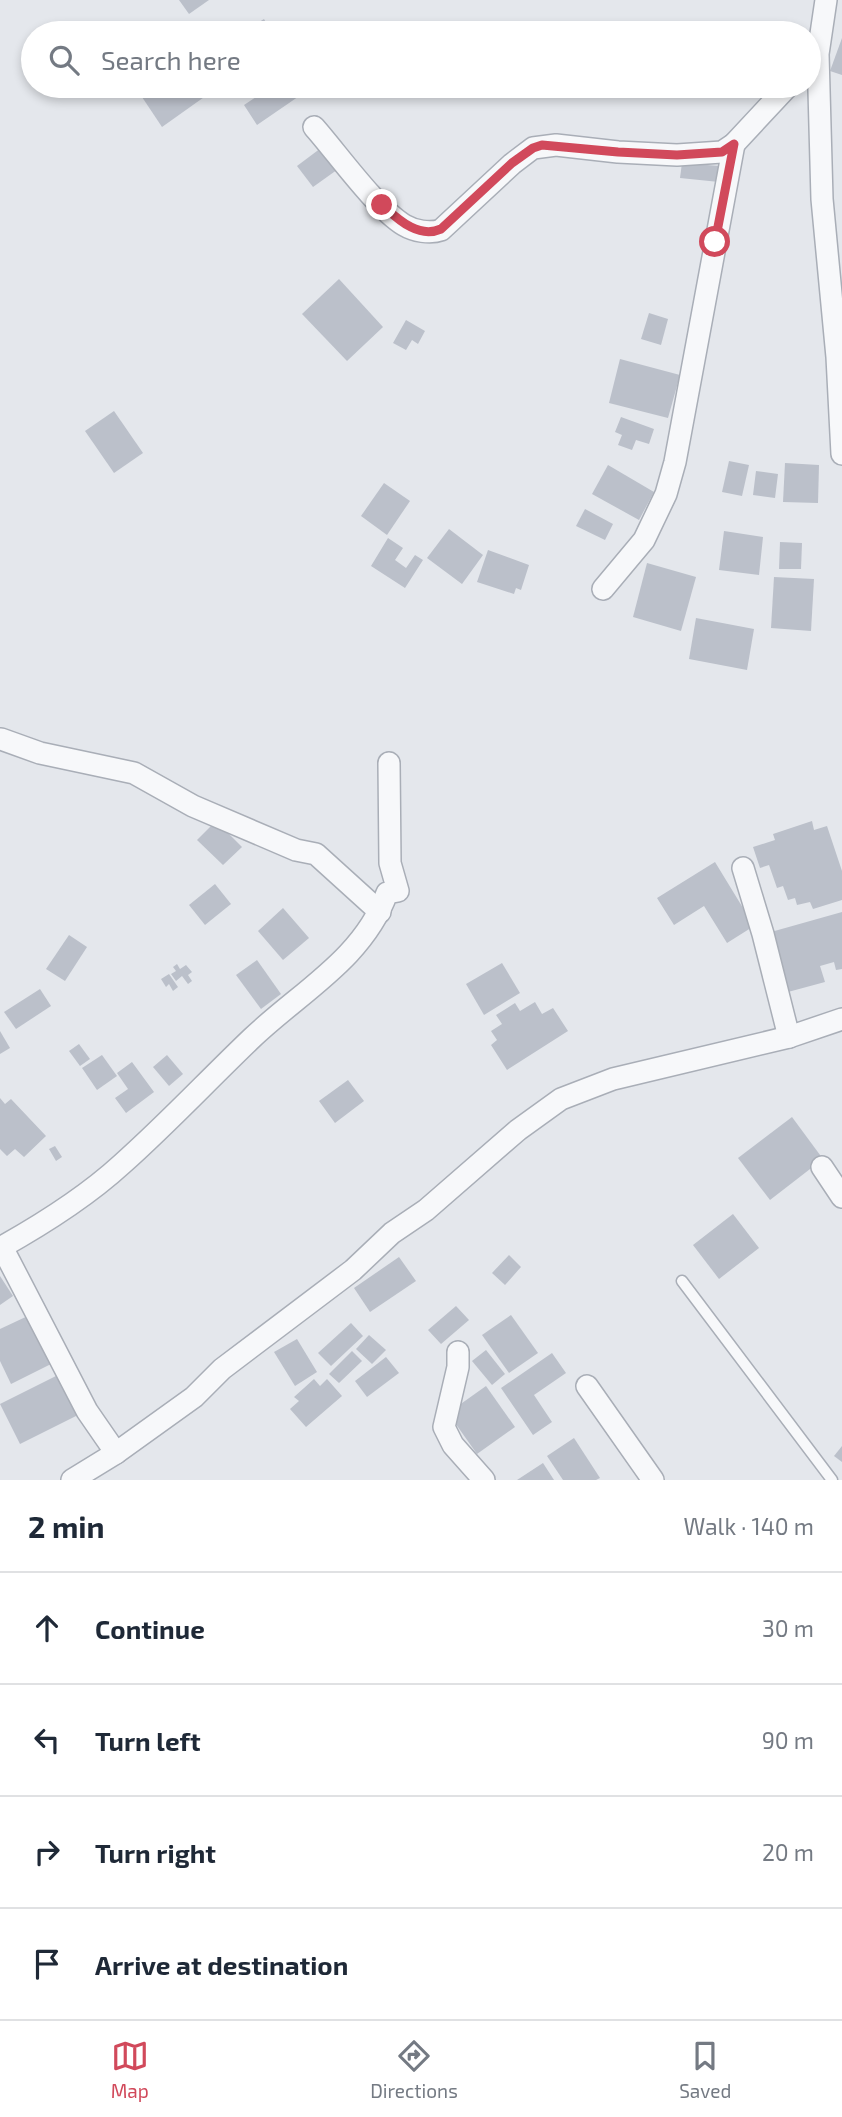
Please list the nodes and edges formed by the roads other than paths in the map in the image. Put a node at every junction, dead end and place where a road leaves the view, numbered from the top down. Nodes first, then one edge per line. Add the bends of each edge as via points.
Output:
1 (826, 0) edge
2 (821, 22) edge
3 (777, 98) edge
4 (816, 98) edge
5 (314, 127) dead end
6 (734, 144) junction
7 (842, 454) edge
8 (603, 589) dead end
9 (1, 738) edge
10 (389, 763) dead end
11 (743, 868) dead end
12 (380, 912) junction
13 (842, 1019) edge
14 (789, 1037) junction
15 (822, 1167) dead end
16 (842, 1197) edge
17 (1, 1247) edge
18 (682, 1281) dead end
19 (458, 1352) dead end
20 (587, 1386) dead end
21 (116, 1453) junction
22 (72, 1480) edge
23 (484, 1480) edge
24 (653, 1480) edge
25 (832, 1480) edge

1 - 2 street
3 - 6 street
4 - 7 street
5 - 6 street via 402,223 433,233 533,148 556,145 677,155 722,152
6 - 8 street via 666,494 644,540
9 - 12 street via 40,753 134,772 193,806 296,850 316,854
10 - 12 street via 390,863 398,891 387,892
11 - 14 street
12 - 17 street via 348,955 253,1037 124,1163 79,1198
13 - 14 street
14 - 21 street via 613,1079 561,1099 392,1233 353,1270 222,1369 194,1397
15 - 16 street
17 - 21 street via 87,1411
18 - 25 lane
19 - 23 street via 444,1427 453,1445
20 - 24 street
21 - 22 street

